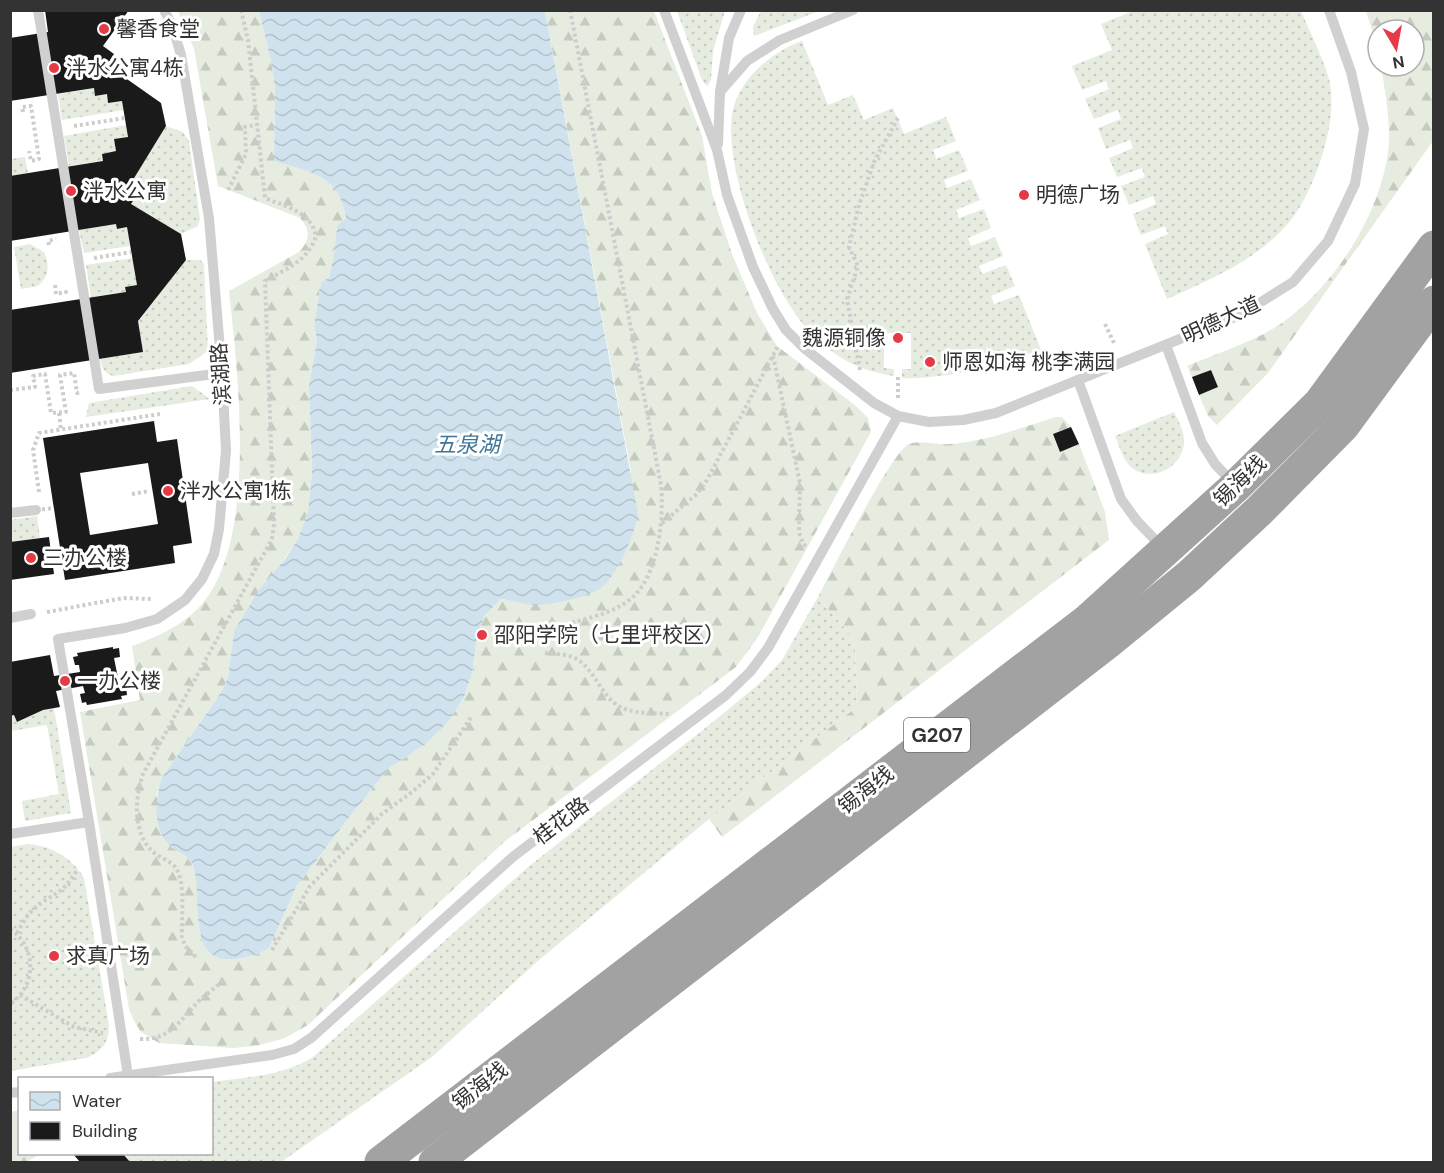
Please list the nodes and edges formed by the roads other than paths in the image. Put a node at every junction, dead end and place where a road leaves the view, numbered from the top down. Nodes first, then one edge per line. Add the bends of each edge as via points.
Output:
1 (38, 10) edge
2 (164, 10) edge
3 (664, 10) edge
4 (741, 10) edge
5 (1329, 10) edge
6 (851, 11) edge
7 (720, 92) junction
8 (717, 150) junction
9 (1434, 247) edge
10 (1434, 302) edge
11 (1166, 345) junction
12 (222, 373) junction
13 (1078, 380) junction
14 (898, 416) junction
15 (1236, 486) junction
16 (1259, 511) junction
17 (10, 513) edge
18 (40, 513) road end
19 (1165, 550) junction
20 (1189, 576) junction
21 (31, 614) road end
22 (10, 618) edge
23 (89, 822) junction
24 (10, 834) edge
25 (128, 1076) junction
26 (119, 1077) edge
27 (381, 1162) edge
28 (435, 1162) edge

1 - 12 lane via 99,389
2 - 12 lane, 滨湖路 via 181,55 209,218
3 - 8 lane
4 - 7 lane via 729,38
5 - 11 lane, 明德大道 via 1351,72 1364,129 1355,184 1328,241 1293,282 1242,314
6 - 7 lane via 780,40 747,61
7 - 8 lane
8 - 14 lane, 明德大道 via 727,195 753,267 786,330 854,388
9 - 15 highway, 锡海线 / G207 via 1320,403
10 - 16 highway, 锡海线 / G207 via 1343,426
11 - 13 lane, 明德大道
11 - 15 lane via 1202,443
12 - 23 lane, 滨湖路 via 226,451 219,529 214,554 202,579 185,600 157,619 58,639
13 - 14 lane, 明德大道 via 996,413 963,420 929,422
13 - 19 lane via 1121,499
14 - 25 lane, 桂花路 via 768,648 726,695 514,856 294,1049
15 - 16 highway
15 - 19 highway, 锡海线 / G207
16 - 20 highway, 锡海线 / G207
17 - 18 lane
19 - 20 highway
19 - 27 highway, 锡海线 / G207 via 1088,620
20 - 28 highway, 锡海线 / G207
21 - 22 lane
23 - 24 lane
23 - 25 lane
25 - 26 lane, 桂花路

